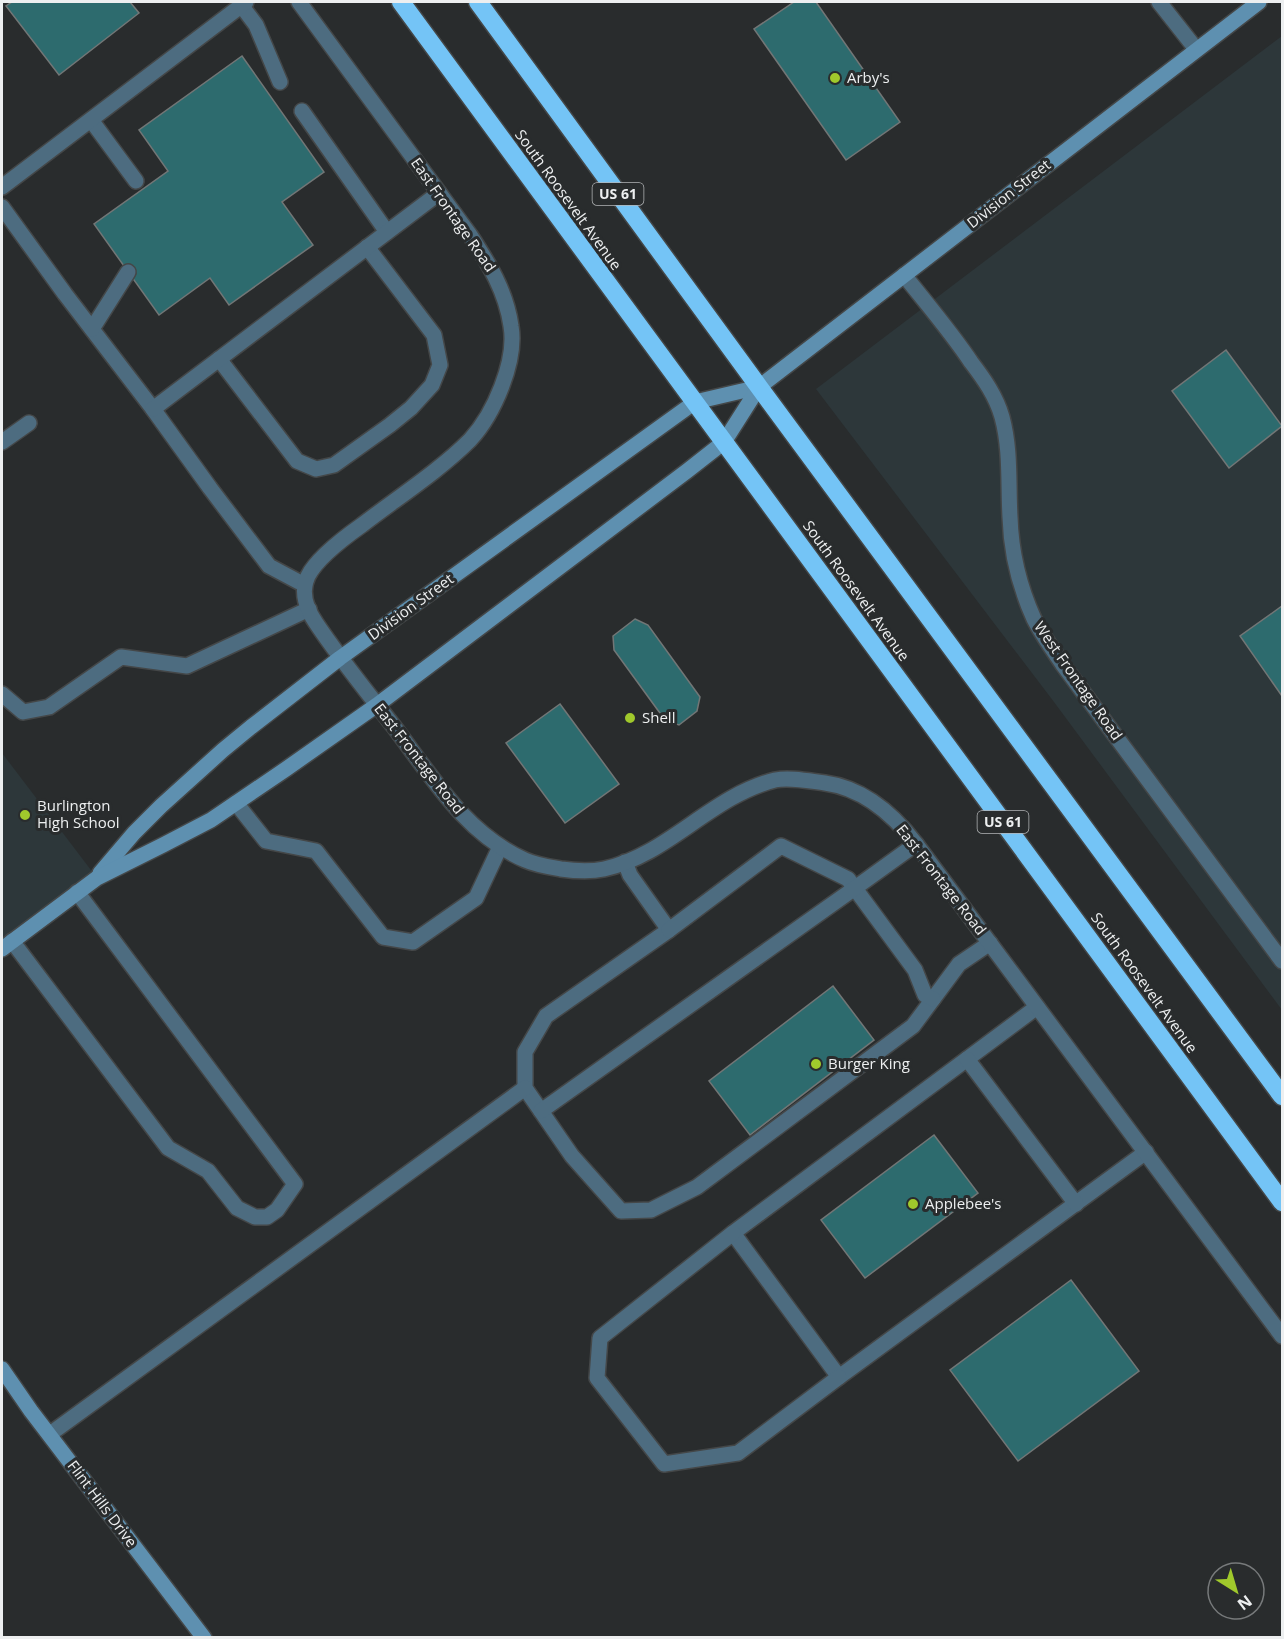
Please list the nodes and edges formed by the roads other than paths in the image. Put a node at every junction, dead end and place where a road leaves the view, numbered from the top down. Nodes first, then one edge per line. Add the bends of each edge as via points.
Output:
1 (299, 2) edge
2 (401, 2) edge
3 (478, 2) edge
4 (1160, 2) edge
5 (1259, 2) edge
6 (244, 3) edge
7 (1196, 49) junction
8 (280, 82) dead end
9 (302, 111) dead end
10 (91, 120) junction
11 (136, 181) dead end
12 (2, 187) edge
13 (440, 193) junction
14 (2, 207) edge
15 (387, 232) junction
16 (368, 247) junction
17 (128, 272) dead end
18 (904, 275) junction
19 (92, 329) junction
20 (219, 359) junction
21 (759, 387) junction
22 (695, 402) junction
23 (153, 409) junction
24 (28, 423) dead end
25 (2, 442) edge
26 (724, 442) junction
27 (305, 584) junction
28 (309, 609) junction
29 (340, 658) junction
30 (2, 694) edge
31 (377, 705) junction
32 (236, 803) junction
33 (916, 844) junction
34 (500, 847) junction
35 (625, 862) junction
36 (96, 878) junction
37 (855, 888) junction
38 (77, 892) junction
39 (669, 930) junction
40 (990, 943) junction
41 (7, 945) edge
42 (1282, 961) edge
43 (933, 999) junction
44 (1037, 1007) junction
45 (967, 1059) junction
46 (525, 1088) junction
47 (1282, 1096) edge
48 (542, 1111) junction
49 (1146, 1152) junction
50 (1282, 1202) edge
51 (1076, 1204) junction
52 (733, 1233) junction
53 (1282, 1336) edge
54 (2, 1369) edge
55 (839, 1377) junction
56 (50, 1434) junction
57 (204, 1638) edge

1 - 13 street, East Frontage Road
2 - 22 highway, South Roosevelt Avenue / US 61
3 - 21 highway, US 61
4 - 7 street
5 - 7 main road, Division Street
6 - 8 street
6 - 10 street
7 - 18 main road, Division Street
9 - 15 street
10 - 11 street
10 - 12 street
13 - 15 street
13 - 27 street, East Frontage Road via 471,235 504,295 512,327 512,350 505,380 471,438 345,538 315,566
14 - 19 street
15 - 16 street
16 - 20 street
16 - 20 street via 434,335 440,365 432,385 390,425 334,465 316,469 297,461
17 - 19 street
18 - 21 main road, Division Street
18 - 42 street, West Frontage Road via 966,353 993,393 1002,416 1016,562 1034,619 1063,665
19 - 23 street
20 - 23 street
21 - 22 main road, Division Street
21 - 26 main road, Division Street
21 - 47 highway, US 61
22 - 26 highway, South Roosevelt Avenue / US 61
22 - 29 main road, Division Street
23 - 27 street via 269,566
24 - 25 street
26 - 31 main road, Division Street
26 - 50 highway, South Roosevelt Avenue / US 61
27 - 28 street, East Frontage Road
28 - 29 street, East Frontage Road
28 - 30 street via 187,666 121,657 49,707 23,712
29 - 31 street, East Frontage Road
29 - 36 main road, Division Street via 182,786
31 - 32 main road, Division Street
31 - 34 street, East Frontage Road via 459,812
32 - 34 street via 266,841 316,851 383,937 413,942 476,898
32 - 36 main road, Division Street via 197,828
33 - 35 street, East Frontage Road via 888,813 864,796 839,785 779,779 729,798 652,849
33 - 37 street
33 - 40 street, East Frontage Road
34 - 35 street, East Frontage Road via 527,861 576,871 603,870
35 - 39 street
36 - 38 main road, Division Street
37 - 39 street via 848,879 781,846
37 - 43 street via 915,970 925,995
37 - 48 street
38 - 41 main road, Division Street
38 - 41 street via 295,1184 272,1214 255,1216 237,1208 208,1172 168,1148
39 - 46 street via 546,1016 525,1052
40 - 43 street via 959,964
40 - 44 street, East Frontage Road
43 - 48 street via 904,1033 697,1187 651,1210 621,1211 572,1156
44 - 45 street
44 - 49 street, East Frontage Road
45 - 51 street
45 - 52 street
46 - 48 street
46 - 56 street
49 - 51 street
49 - 53 street, East Frontage Road
51 - 55 street
52 - 55 street
52 - 55 street via 600,1338 597,1378 664,1464 738,1454
54 - 56 main road, Flint Hills Drive
56 - 57 main road, Flint Hills Drive

